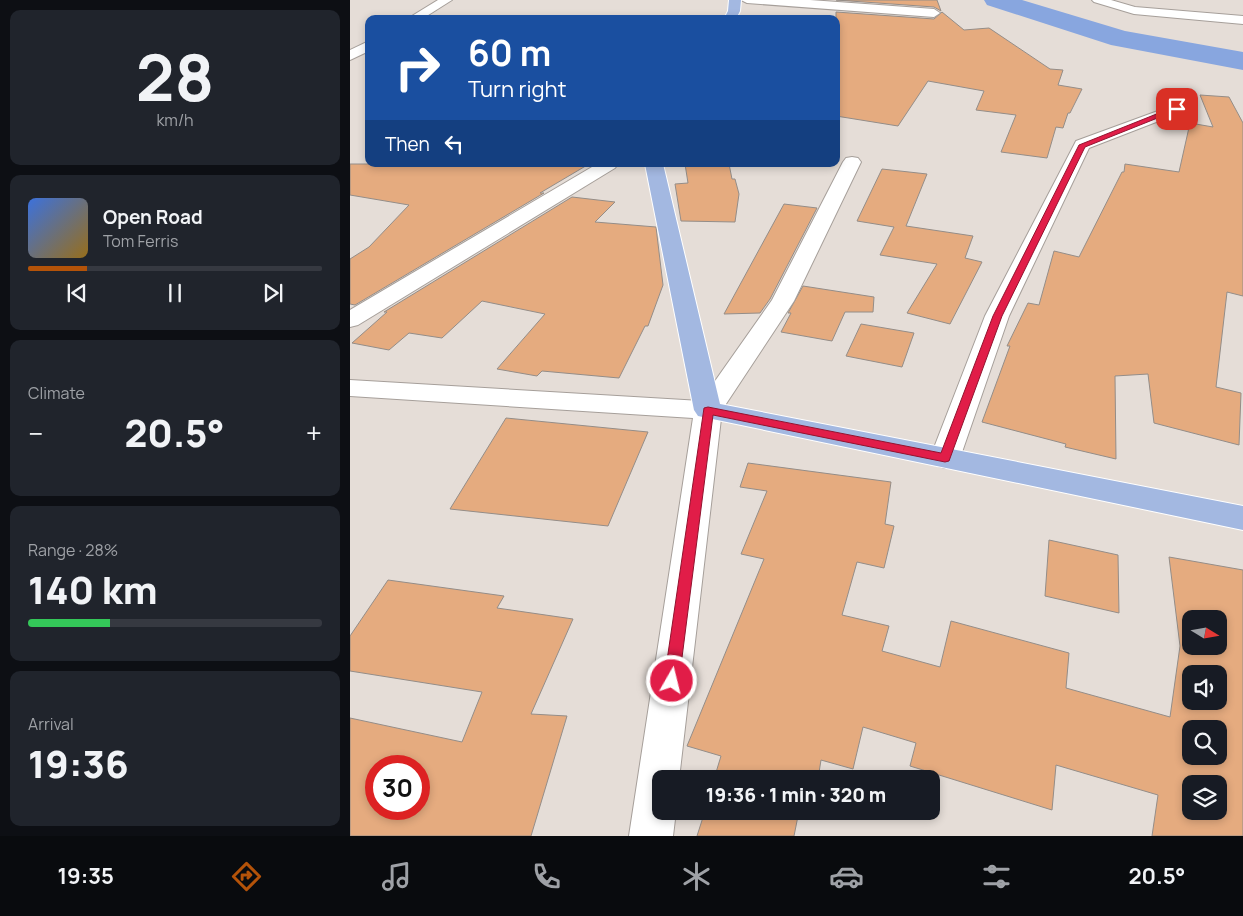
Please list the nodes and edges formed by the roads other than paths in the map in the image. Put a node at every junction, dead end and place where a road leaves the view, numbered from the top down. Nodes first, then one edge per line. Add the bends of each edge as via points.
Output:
1 (446, 0) edge
2 (734, 0) edge
3 (747, 0) edge
4 (1098, 0) edge
5 (934, 13) dead end
6 (420, 15) edge
7 (732, 15) edge
8 (1243, 20) edge
9 (365, 49) edge
10 (353, 61) edge
11 (1177, 109) dead end
12 (852, 162) dead end
13 (604, 167) edge
14 (655, 167) edge
15 (350, 320) edge
16 (350, 388) edge
17 (708, 410) junction
18 (945, 458) junction
19 (1243, 518) edge
20 (651, 836) edge

1 - 6 street
2 - 7 main road
3 - 5 street
4 - 8 street via 1134,10
9 - 10 street
11 - 18 street via 1082,145 998,316
12 - 17 street via 784,300
13 - 15 street
14 - 17 main road
16 - 17 street
17 - 18 main road
17 - 20 street
18 - 19 main road

